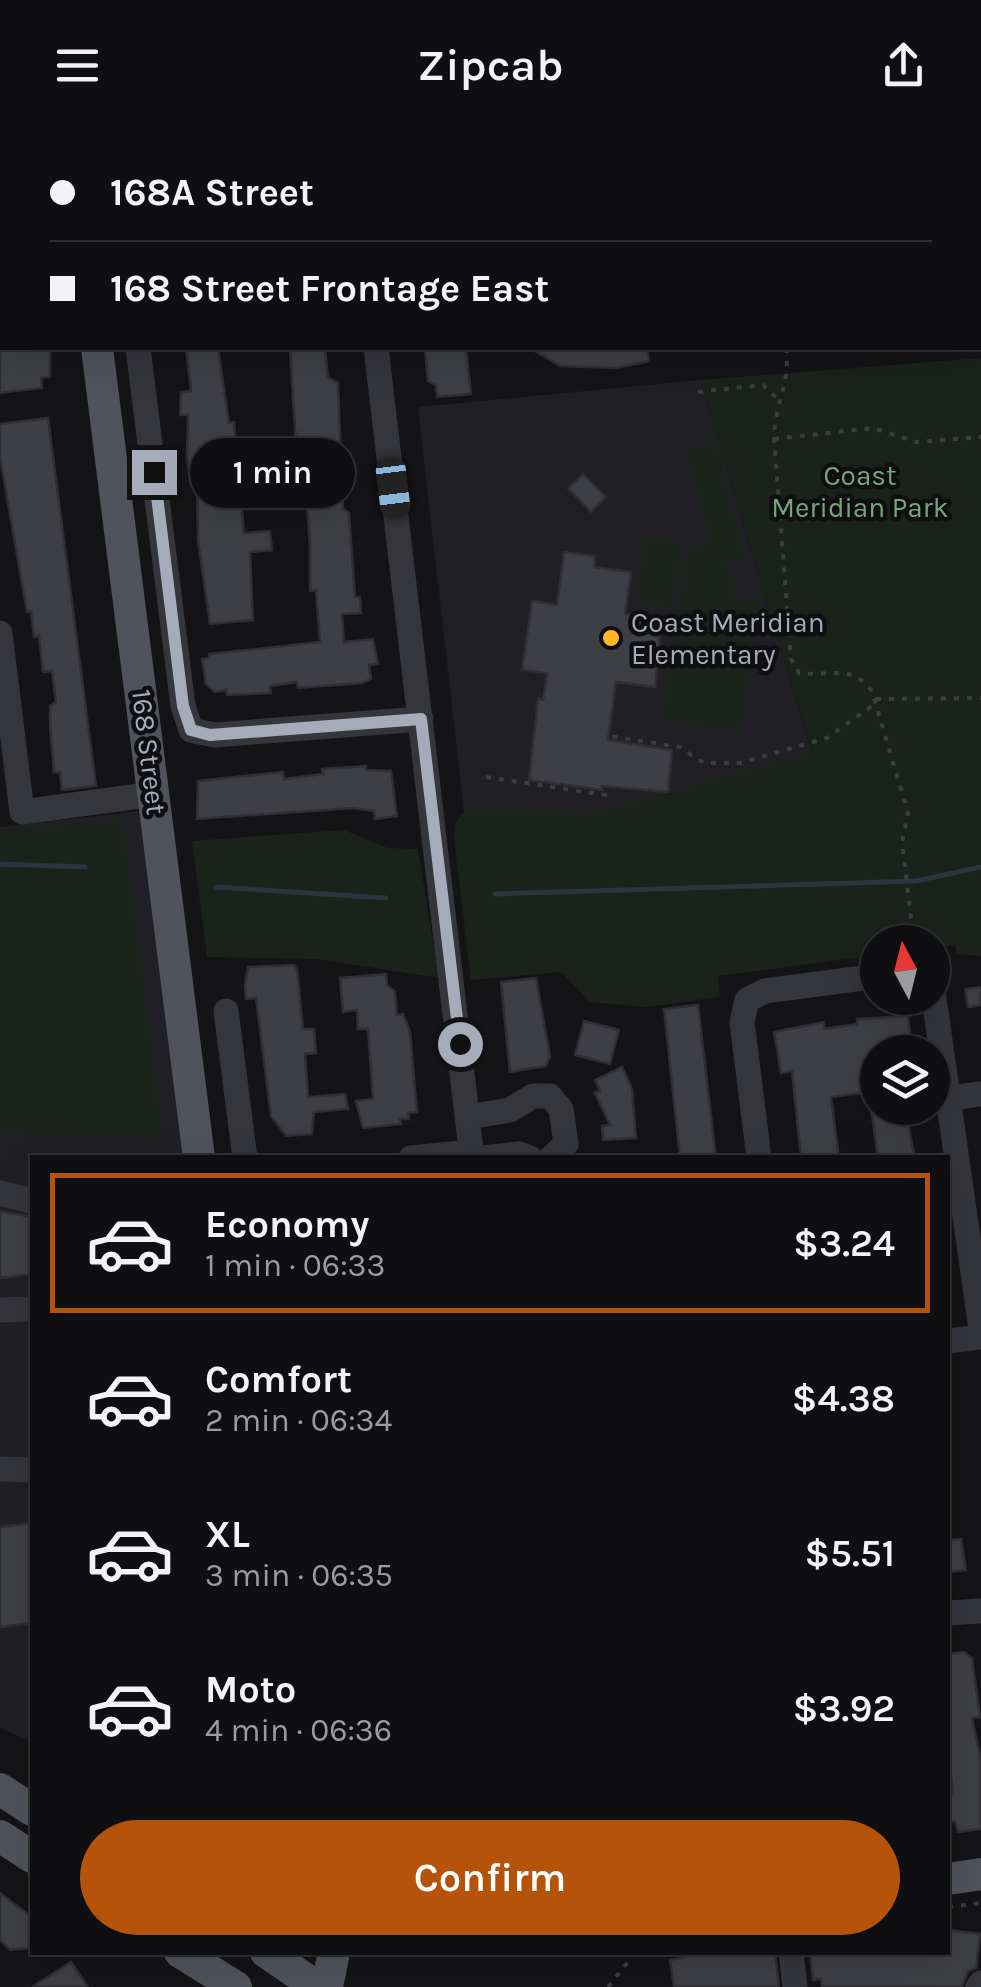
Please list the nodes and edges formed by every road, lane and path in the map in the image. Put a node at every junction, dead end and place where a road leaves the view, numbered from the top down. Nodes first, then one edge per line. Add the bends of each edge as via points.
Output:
1 (97, 350) edge
2 (138, 350) edge
3 (376, 350) edge
4 (786, 350) edge
5 (698, 392) dead end
6 (780, 401) junction
7 (981, 436) edge
8 (774, 439) junction
9 (0, 633) edge
10 (981, 698) edge
11 (876, 701) junction
12 (421, 719) junction
13 (486, 778) dead end
14 (154, 794) junction
15 (911, 925) edge
16 (860, 978) edge
17 (226, 1011) dead end
18 (981, 1094) edge
19 (950, 1098) joint
20 (468, 1116) junction
21 (199, 1155) edge
22 (245, 1155) edge
23 (475, 1155) edge
24 (554, 1155) edge
25 (760, 1155) edge
26 (0, 1194) edge
27 (30, 1201) edge
28 (30, 1309) edge
29 (0, 1310) edge
30 (981, 1329) edge
31 (981, 1337) edge
32 (950, 1340) edge
33 (0, 1469) edge
34 (30, 1470) edge
35 (981, 1611) edge
36 (950, 1612) edge
37 (0, 1789) edge
38 (30, 1809) edge
39 (0, 1836) edge
40 (30, 1856) edge
41 (981, 1874) edge
42 (950, 1879) edge
43 (981, 1902) edge
44 (950, 1907) edge
45 (185, 1955) edge
46 (270, 1955) edge
47 (333, 1955) edge
48 (634, 1955) edge
49 (790, 1955) edge
50 (236, 1987) edge
51 (318, 1987) edge
52 (327, 1987) edge
53 (608, 1987) edge
54 (795, 1987) edge

1 - 14 main road, 168 Street
2 - 12 street via 191,730 210,735
3 - 12 street
4 - 6 path via 789,378
5 - 6 path via 763,386
6 - 8 path
7 - 8 path via 916,442 873,428
8 - 11 path via 793,666 806,674 856,675
9 - 14 street via 22,812
10 - 11 path
11 - 13 path via 827,738 740,763 704,763 679,747 610,736 605,794
11 - 15 path via 908,812 902,843
12 - 20 street
14 - 21 main road, 168 Street
16 - 25 street via 765,991 747,1000 742,1022
17 - 22 street
18 - 19 street
19 - 30 street
20 - 23 street
20 - 24 street via 550,1096 561,1109 566,1144
26 - 27 street
28 - 29 street
31 - 32 street
33 - 34 street
35 - 36 street
37 - 38 main road
39 - 40 main road
41 - 42 main road
43 - 44 path
45 - 50 main road
46 - 51 main road
47 - 52 main road
48 - 53 path
49 - 54 street

